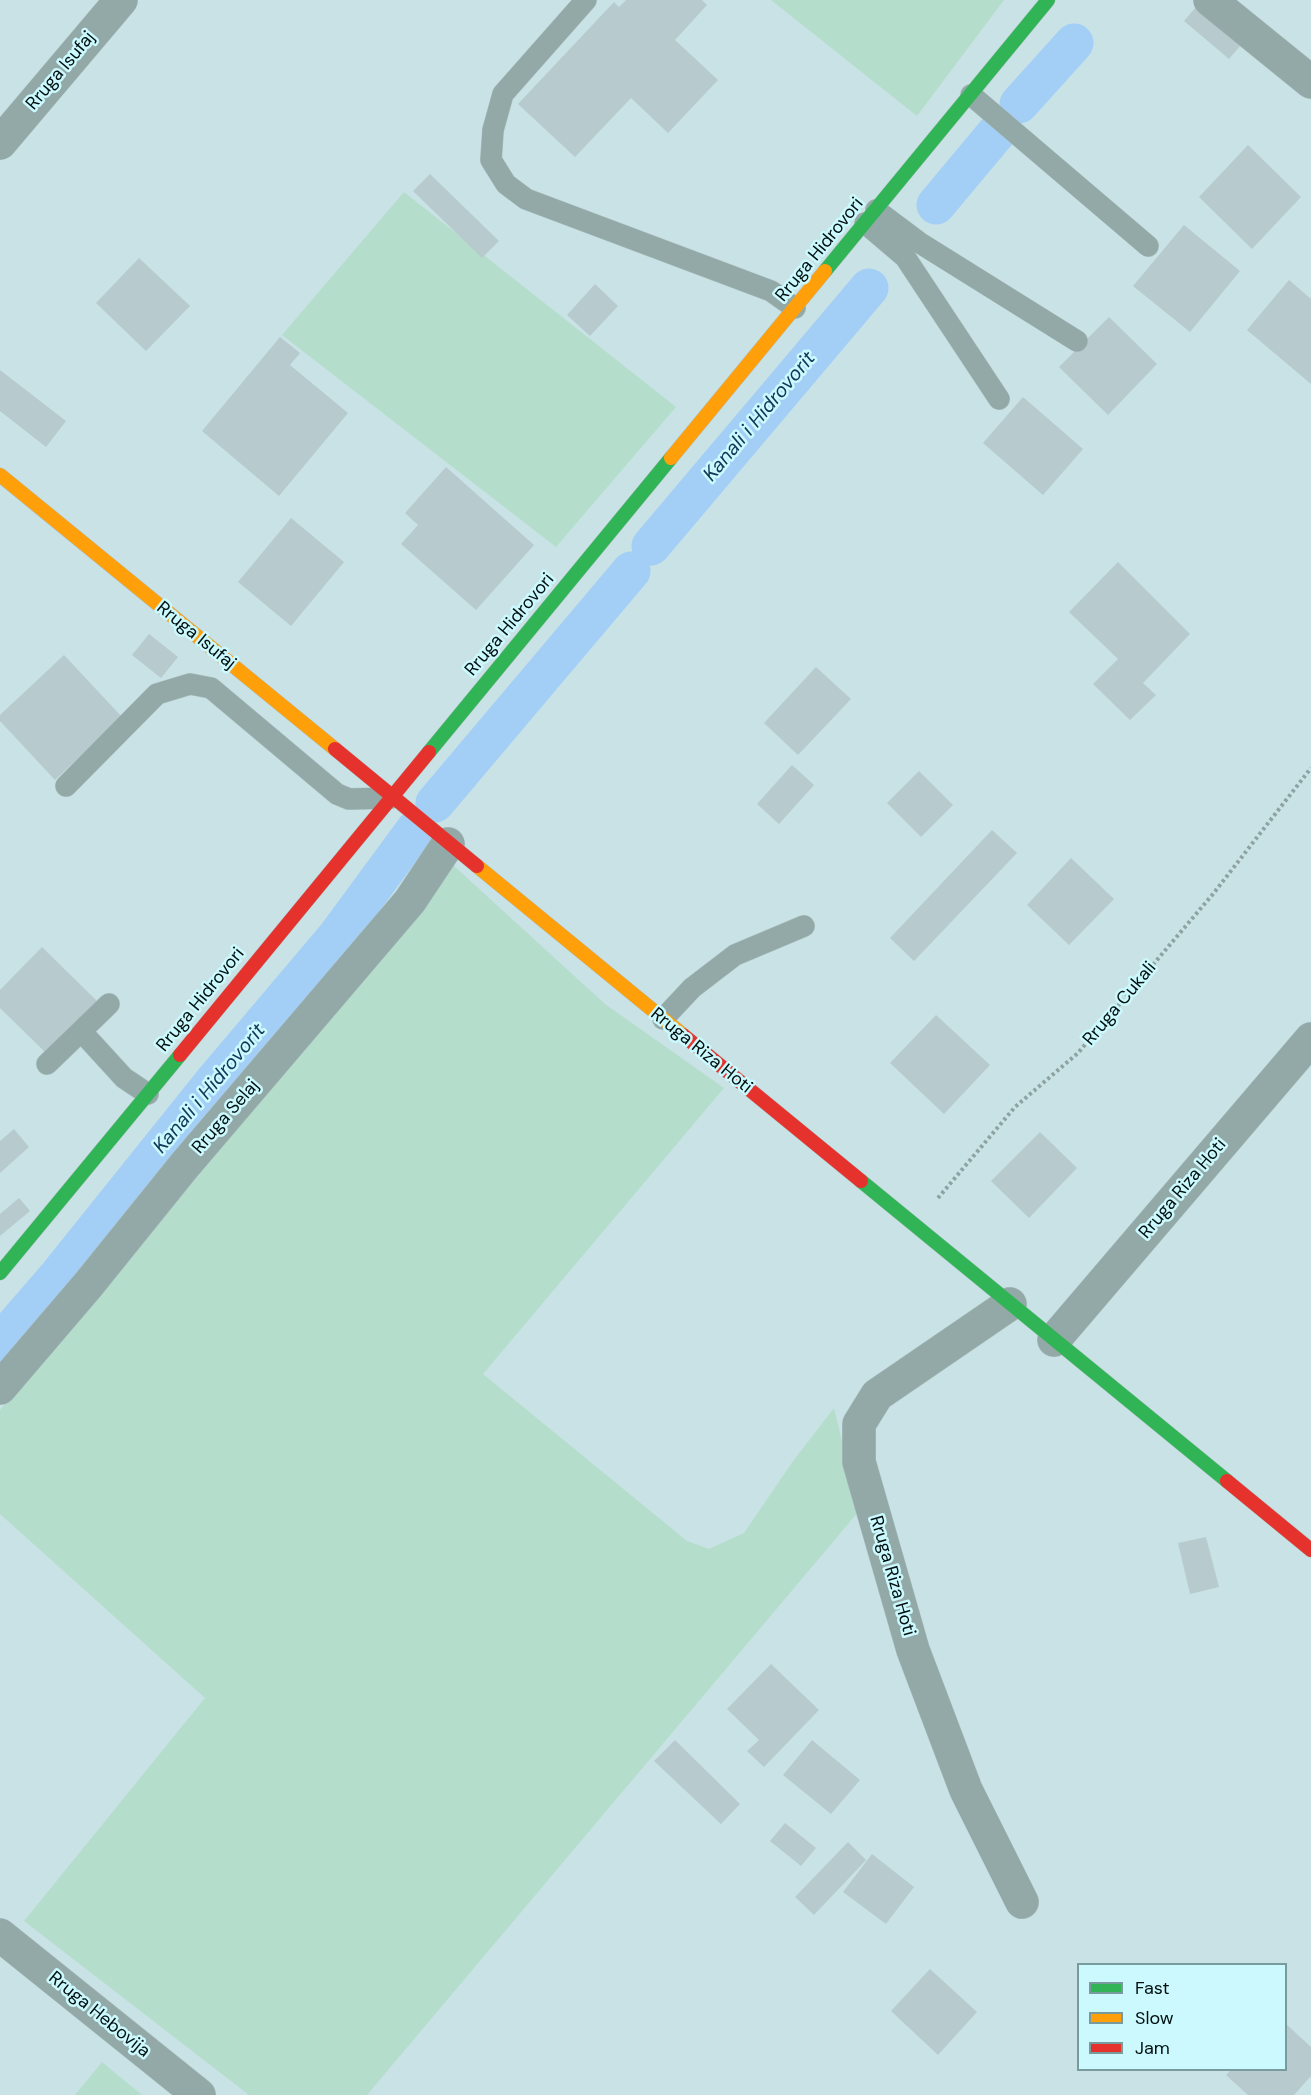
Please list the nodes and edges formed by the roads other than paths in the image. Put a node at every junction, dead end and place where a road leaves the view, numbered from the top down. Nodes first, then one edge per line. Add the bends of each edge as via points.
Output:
1 (121, 0) edge
2 (586, 0) edge
3 (1210, 0) edge
4 (1038, 4) edge
5 (1311, 82) edge
6 (971, 95) junction
7 (0, 143) edge
8 (870, 217) junction
9 (1148, 246) dead end
10 (795, 308) junction
11 (1077, 341) dead end
12 (999, 399) dead end
13 (0, 475) edge
14 (66, 786) dead end
15 (391, 798) junction
16 (448, 844) junction
17 (804, 926) dead end
18 (109, 1004) dead end
19 (663, 1019) junction
20 (81, 1031) junction
21 (1311, 1039) edge
22 (47, 1064) dead end
23 (147, 1094) junction
24 (0, 1273) edge
25 (1010, 1304) junction
26 (1054, 1340) junction
27 (0, 1388) edge
28 (1311, 1550) edge
29 (1022, 1902) dead end
30 (0, 1935) edge
31 (199, 2095) edge

1 - 7 street, Rruga Isufaj
2 - 10 lane via 503,93 491,160 506,184 526,199 771,291
3 - 5 street
4 - 6 street, Rruga Hidrovori
6 - 8 street, Rruga Hidrovori
6 - 9 lane
8 - 10 street, Rruga Hidrovori
8 - 11 lane via 920,243
8 - 12 lane via 905,257
10 - 15 street, Rruga Hidrovori
13 - 15 street, Rruga Isufaj
14 - 15 lane via 158,694 190,684 211,688 337,794 349,799
15 - 16 street, Rruga Riza Hoti
15 - 23 street, Rruga Hidrovori
16 - 19 street, Rruga Riza Hoti
16 - 27 street, Rruga Selaj via 410,901
17 - 19 lane via 735,955 692,988
18 - 20 lane
19 - 25 street, Rruga Riza Hoti
20 - 22 lane
20 - 23 lane via 124,1078
21 - 26 street, Rruga Riza Hoti
23 - 24 street, Rruga Hidrovori
25 - 26 street, Rruga Riza Hoti
25 - 29 street, Rruga Riza Hoti via 877,1395 859,1424 859,1462 914,1650 966,1790
26 - 28 street, Rruga Riza Hoti
30 - 31 street, Rruga Hebovija

